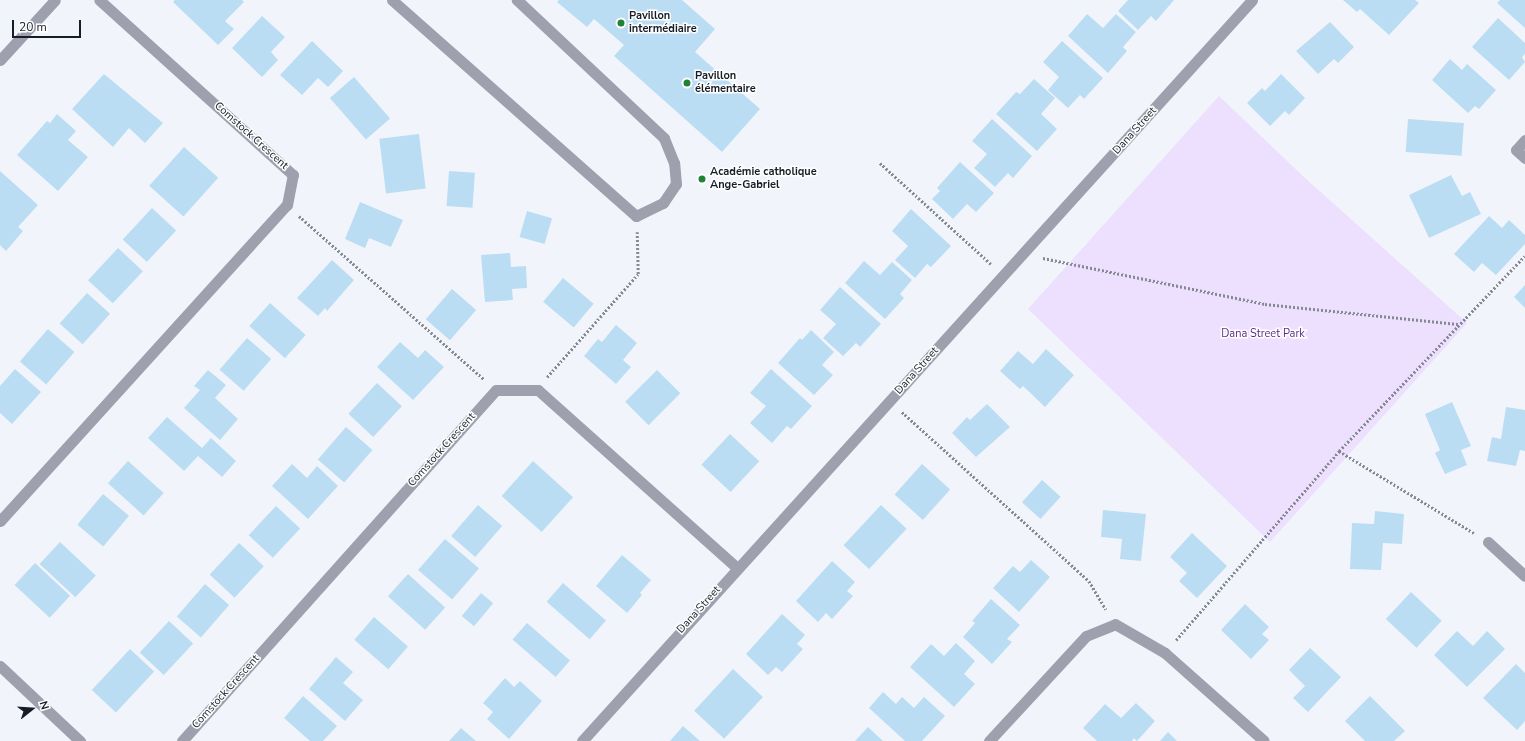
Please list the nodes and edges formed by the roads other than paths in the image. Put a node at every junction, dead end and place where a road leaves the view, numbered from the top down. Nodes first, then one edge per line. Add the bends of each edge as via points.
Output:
1 (55, 0) edge
2 (100, 0) edge
3 (392, 0) edge
4 (517, 0) edge
5 (1252, 0) edge
6 (0, 60) edge
7 (1525, 140) edge
8 (1525, 158) edge
9 (0, 521) edge
10 (1488, 542) road end
11 (737, 568) junction
12 (1525, 576) edge
13 (0, 666) edge
14 (80, 741) edge
15 (182, 741) edge
16 (582, 741) edge
17 (989, 741) edge
18 (1264, 741) edge

1 - 6 street
2 - 9 street, Comstock Crescent via 293,175 287,205
3 - 4 street via 636,216 663,203 676,184 674,163 664,138
5 - 11 street, Dana Street
7 - 8 street via 1516,150
10 - 12 street
11 - 15 street, Comstock Crescent via 538,390 496,390
11 - 16 street, Dana Street
13 - 14 street
17 - 18 street via 1086,636 1115,624 1165,653

